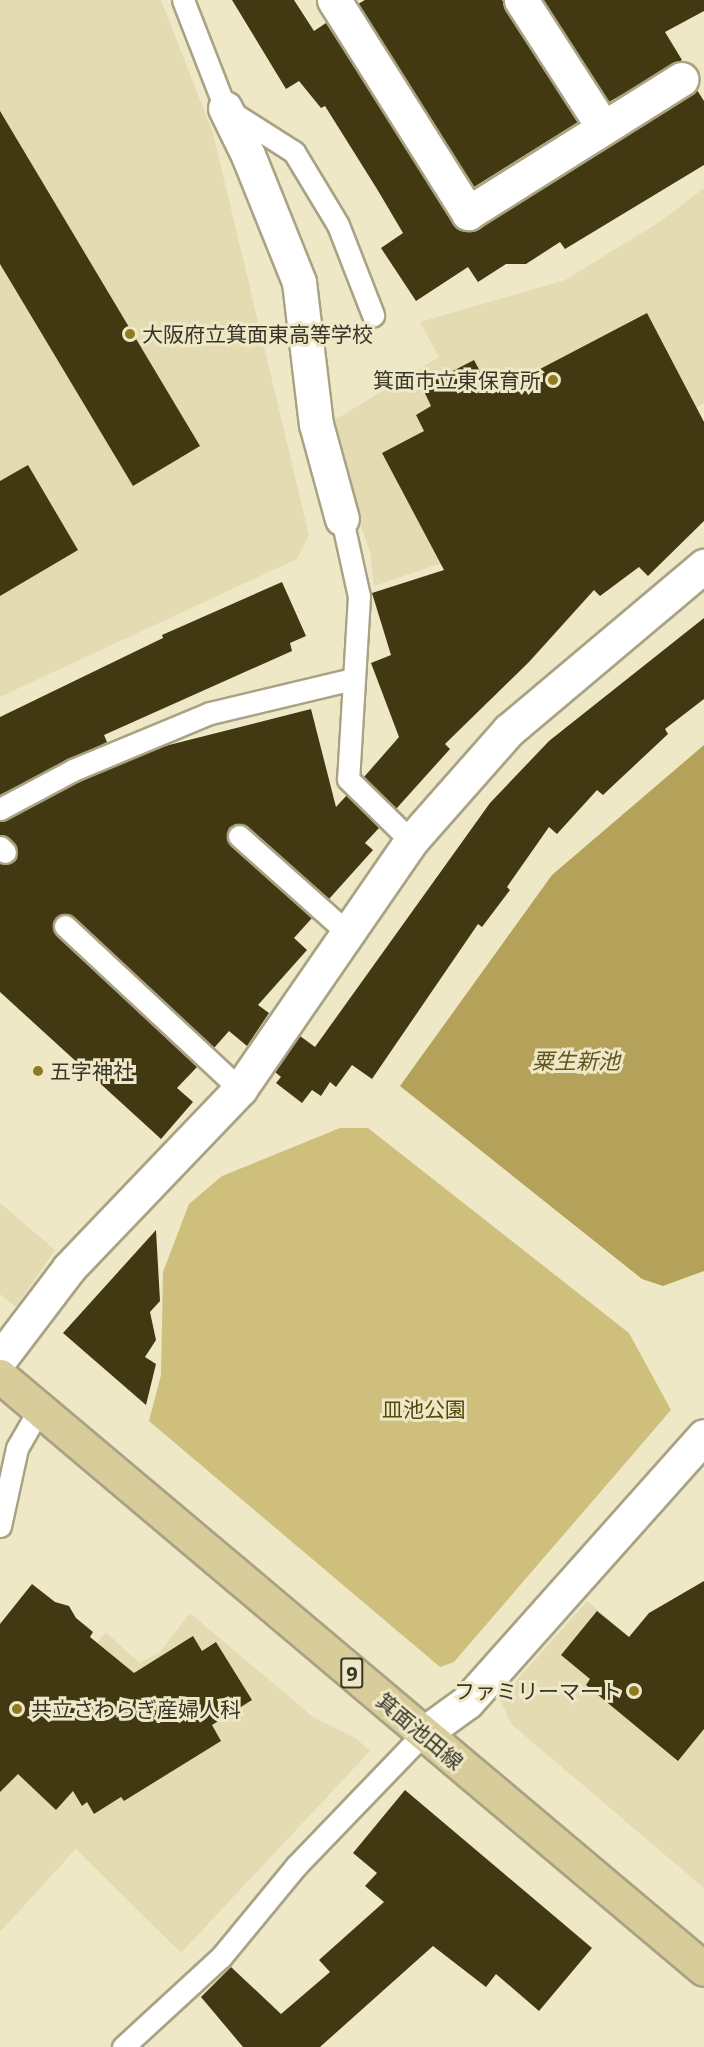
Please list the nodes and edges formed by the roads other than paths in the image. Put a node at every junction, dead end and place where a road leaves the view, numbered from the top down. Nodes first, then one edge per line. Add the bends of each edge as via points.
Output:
1 (183, 0) edge
2 (334, 0) edge
3 (521, 0) edge
4 (682, 79) dead end
5 (225, 108) junction
6 (603, 127) junction
7 (373, 315) dead end
8 (342, 519) joint
9 (704, 566) edge
10 (353, 680) junction
11 (0, 808) edge
12 (239, 836) dead end
13 (411, 841) junction
14 (65, 926) dead end
15 (348, 933) junction
16 (240, 1089) junction
17 (0, 1359) edge
18 (0, 1376) edge
19 (40, 1408) junction
20 (704, 1436) edge
21 (0, 1526) edge
22 (423, 1734) junction
23 (704, 1969) edge
24 (123, 2047) edge

1 - 5 lane
2 - 6 street via 468,213
3 - 6 street
4 - 6 street
5 - 7 lane via 294,152 338,225
5 - 8 street via 299,282 316,424
8 - 10 lane via 359,596
9 - 13 street via 509,730
10 - 11 lane via 210,713 73,770
10 - 13 lane via 348,780
12 - 15 lane
13 - 15 street
14 - 16 lane
15 - 16 street
16 - 17 street via 69,1268
18 - 19 main road, 箕面池田線 / 9
19 - 21 lane via 17,1448
19 - 22 main road, 箕面池田線 / 9
20 - 22 street via 467,1702
22 - 23 main road, 箕面池田線 / 9
22 - 24 lane via 296,1866 221,1957

